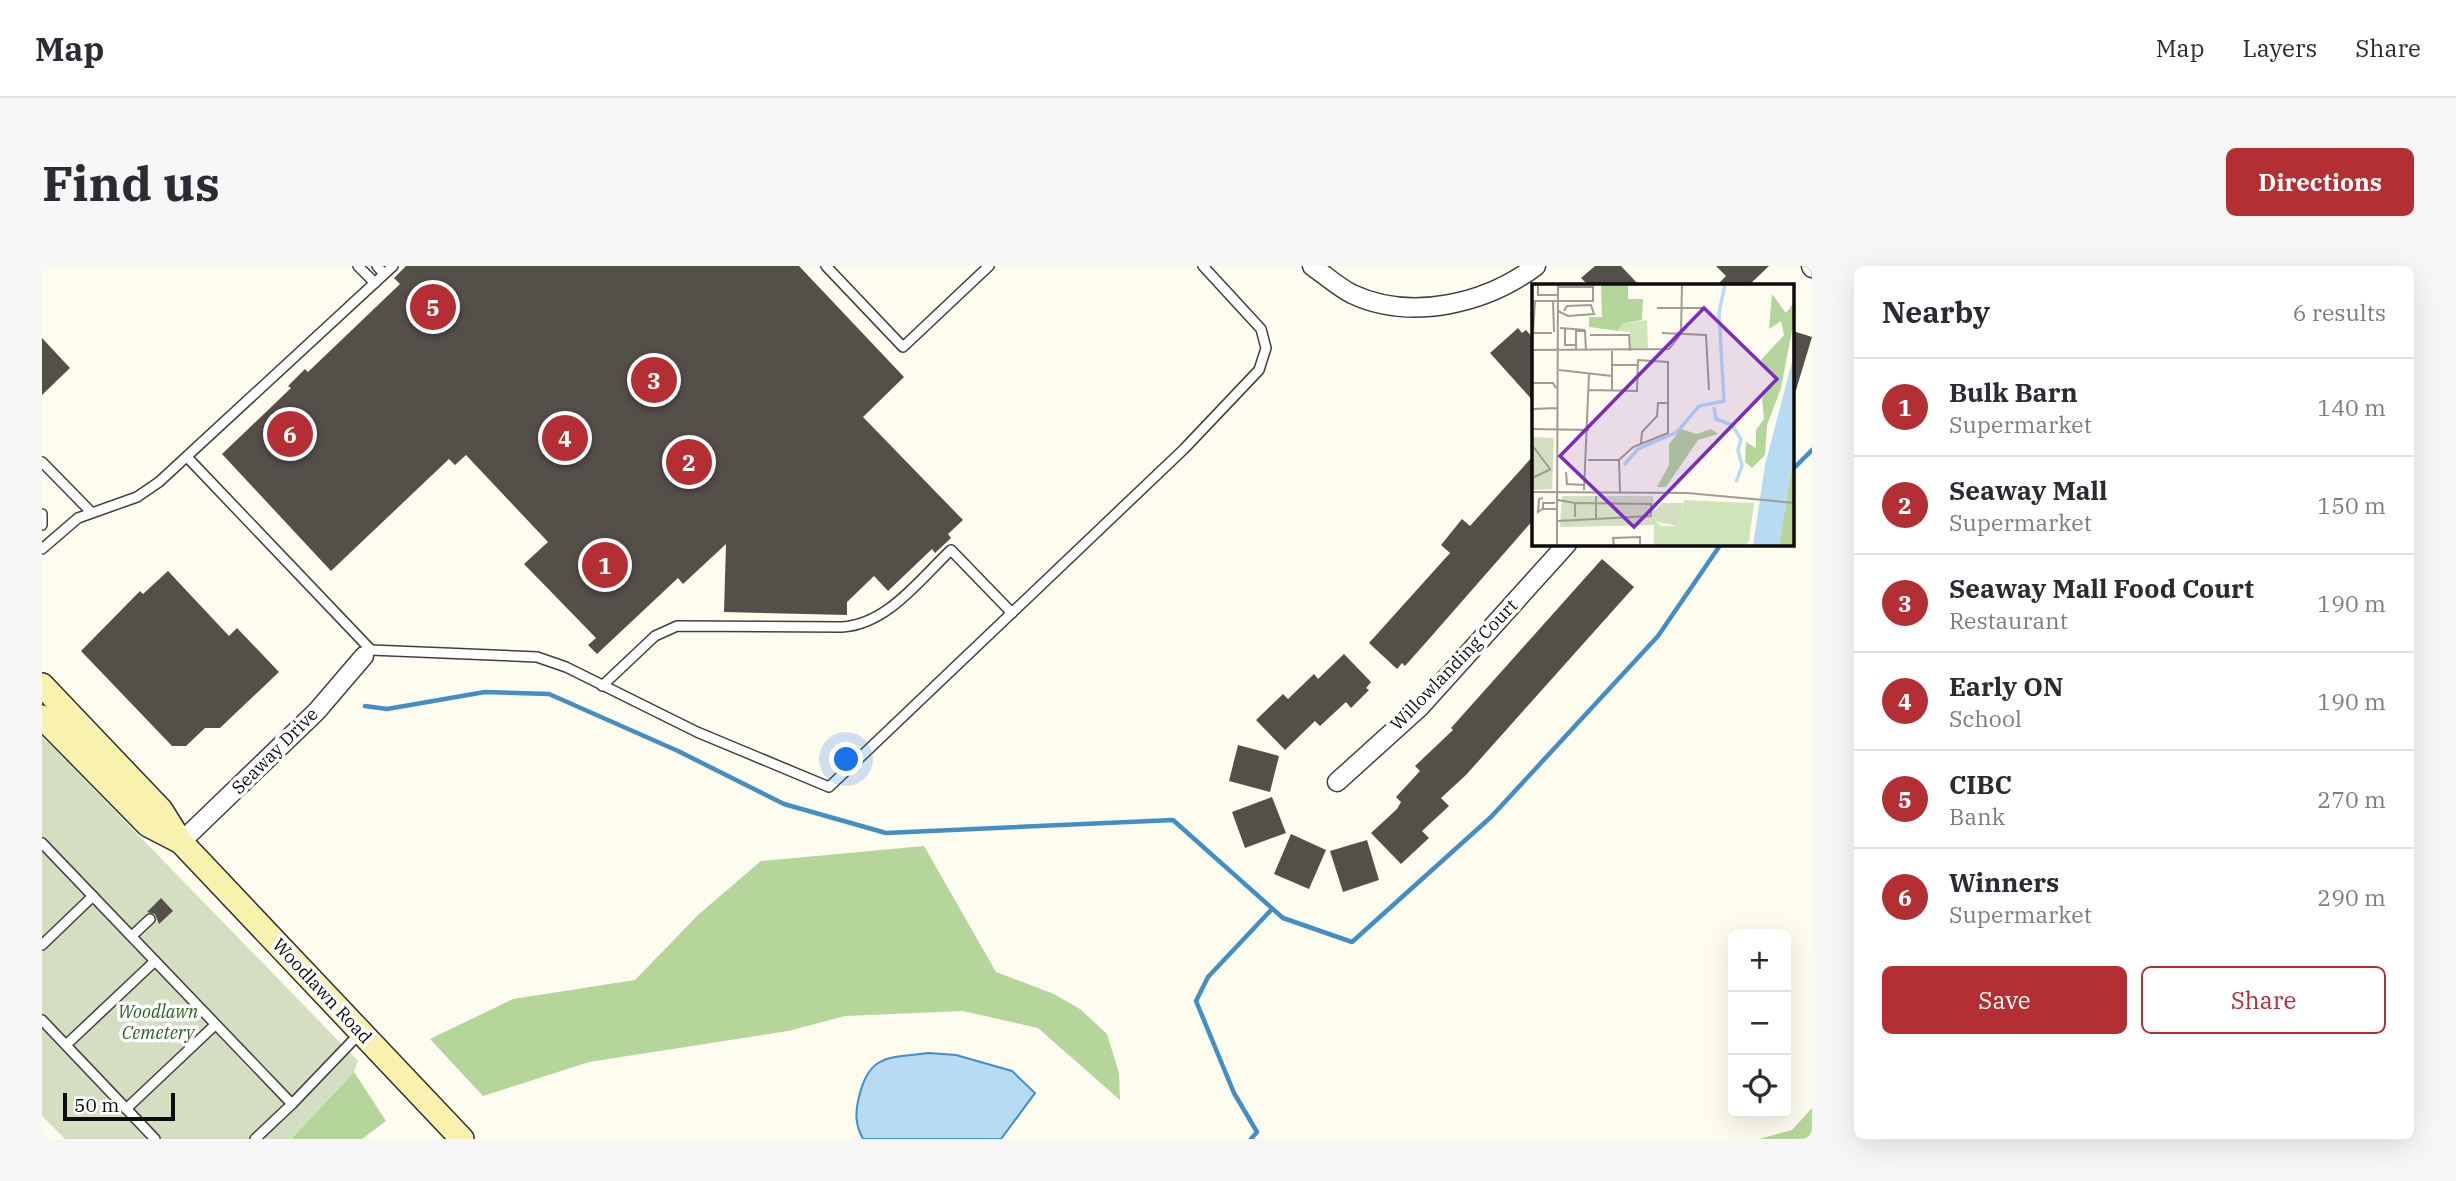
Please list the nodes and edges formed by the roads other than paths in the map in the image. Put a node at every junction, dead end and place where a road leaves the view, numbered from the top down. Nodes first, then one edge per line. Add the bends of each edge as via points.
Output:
1 (358, 266) edge
2 (377, 266) edge
3 (393, 266) edge
4 (826, 266) edge
5 (989, 266) edge
6 (1203, 266) edge
7 (1312, 266) edge
8 (1531, 273) edge
9 (384, 274) junction
10 (374, 283) junction
11 (187, 457) junction
12 (42, 462) edge
13 (90, 512) junction
14 (42, 514) edge
15 (42, 525) edge
16 (1565, 546) edge
17 (42, 550) edge
18 (1012, 613) junction
19 (367, 653) junction
20 (42, 685) edge
21 (603, 686) junction
22 (42, 717) edge
23 (1338, 782) dead end
24 (181, 842) junction
25 (42, 843) edge
26 (93, 896) junction
27 (150, 919) dead end
28 (133, 935) junction
29 (42, 945) edge
30 (155, 961) junction
31 (42, 1020) edge
32 (215, 1025) junction
33 (361, 1032) junction
34 (66, 1045) junction
35 (292, 1104) junction
36 (127, 1109) junction
37 (155, 1139) edge
38 (255, 1139) edge
39 (462, 1139) edge

1 - 10 lane
2 - 9 lane
3 - 9 lane
4 - 5 lane via 903,347
6 - 18 lane via 1261,329 1266,348 1261,367 1184,449
7 - 8 street via 1351,294 1378,303 1420,306 1477,298
9 - 10 lane
10 - 11 lane
11 - 13 lane via 137,497
11 - 19 lane
12 - 13 lane
13 - 17 lane
14 - 15 lane
16 - 23 street, Willowlanding Court via 1420,707
18 - 21 lane via 951,550 890,608 868,622 842,627 677,626 655,636
18 - 21 lane via 829,787 685,727
19 - 21 lane via 537,657
19 - 24 street, Seaway Drive via 317,711
20 - 24 main road, Woodlawn Road via 161,810
22 - 24 main road, Woodlawn Road via 148,825
24 - 33 main road, Woodlawn Road
25 - 26 lane
26 - 28 lane
26 - 29 lane
27 - 28 lane
28 - 30 lane
30 - 32 lane
30 - 34 lane
31 - 34 lane
32 - 35 lane
32 - 36 lane
33 - 35 lane
33 - 39 main road, Woodlawn Road
34 - 36 lane
35 - 38 lane
36 - 37 lane

